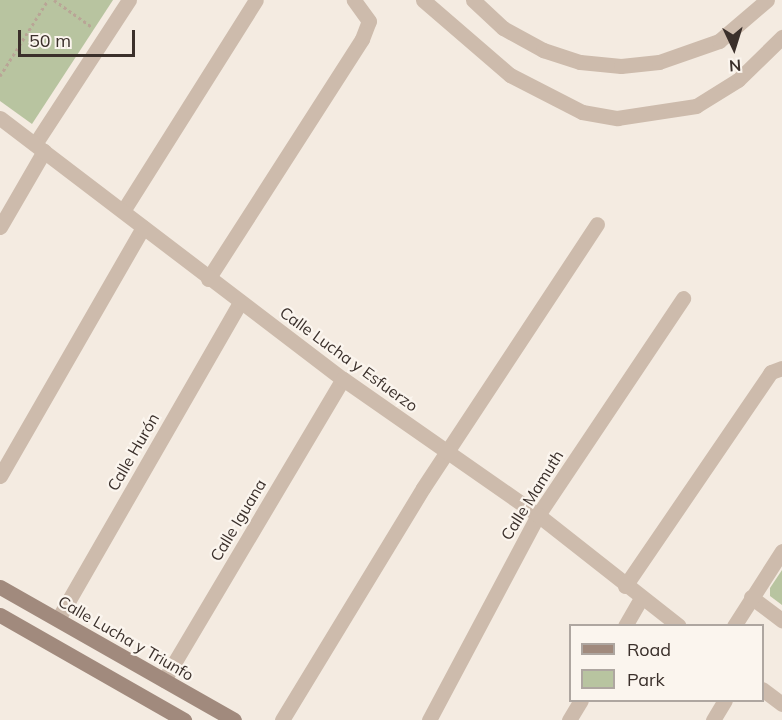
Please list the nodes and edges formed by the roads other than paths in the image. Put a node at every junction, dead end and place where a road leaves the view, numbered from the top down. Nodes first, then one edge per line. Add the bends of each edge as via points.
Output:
1 (129, 0) edge
2 (256, 0) edge
3 (354, 0) edge
4 (423, 0) edge
5 (473, 0) edge
6 (766, 0) edge
7 (782, 37) edge
8 (0, 118) edge
9 (39, 147) junction
10 (123, 211) junction
11 (597, 224) dead end
12 (0, 227) edge
13 (143, 227) junction
14 (208, 279) junction
15 (682, 298) dead end
16 (240, 302) junction
17 (779, 368) edge
18 (343, 379) junction
19 (447, 452) junction
20 (0, 476) edge
21 (538, 515) junction
22 (782, 550) edge
23 (625, 586) junction
24 (0, 587) edge
25 (751, 597) junction
26 (641, 598) junction
27 (0, 615) edge
28 (58, 620) junction
29 (782, 620) edge
30 (626, 624) edge
31 (676, 624) edge
32 (735, 624) edge
33 (164, 680) junction
34 (764, 690) edge
35 (580, 702) edge
36 (724, 702) edge
37 (782, 704) edge
38 (184, 720) edge
39 (234, 720) edge
40 (282, 720) edge
41 (429, 720) edge
42 (569, 720) edge
43 (713, 720) edge

1 - 9 street
2 - 10 street
3 - 14 street via 369,21 362,39
4 - 7 street via 488,60 547,97 582,112 653,117 696,106 738,80
5 - 6 street via 503,28 543,50 580,62 621,66 658,62 711,45
8 - 9 street, Calle Lucha y Esfuerzo
9 - 10 street, Calle Lucha y Esfuerzo
9 - 12 street
10 - 13 street, Calle Lucha y Esfuerzo
11 - 19 street
13 - 14 street, Calle Lucha y Esfuerzo
13 - 20 street
14 - 16 street, Calle Lucha y Esfuerzo
15 - 21 street, Calle Mamuth
16 - 18 street, Calle Lucha y Esfuerzo
16 - 28 street, Calle Hurón
17 - 23 street
18 - 19 street, Calle Lucha y Esfuerzo
18 - 33 street, Calle Iguana
19 - 21 street, Calle Lucha y Esfuerzo
19 - 40 street
21 - 23 street, Calle Lucha y Esfuerzo
21 - 41 street, Calle Mamuth
22 - 25 street
23 - 26 street, Calle Lucha y Esfuerzo
24 - 28 main road, Calle Lucha y Triunfo
25 - 29 street
25 - 32 street
26 - 30 street
26 - 31 street, Calle Lucha y Esfuerzo
27 - 38 main road
28 - 33 main road, Calle Lucha y Triunfo
33 - 39 main road, Calle Lucha y Triunfo
34 - 37 street
35 - 42 street
36 - 43 street

